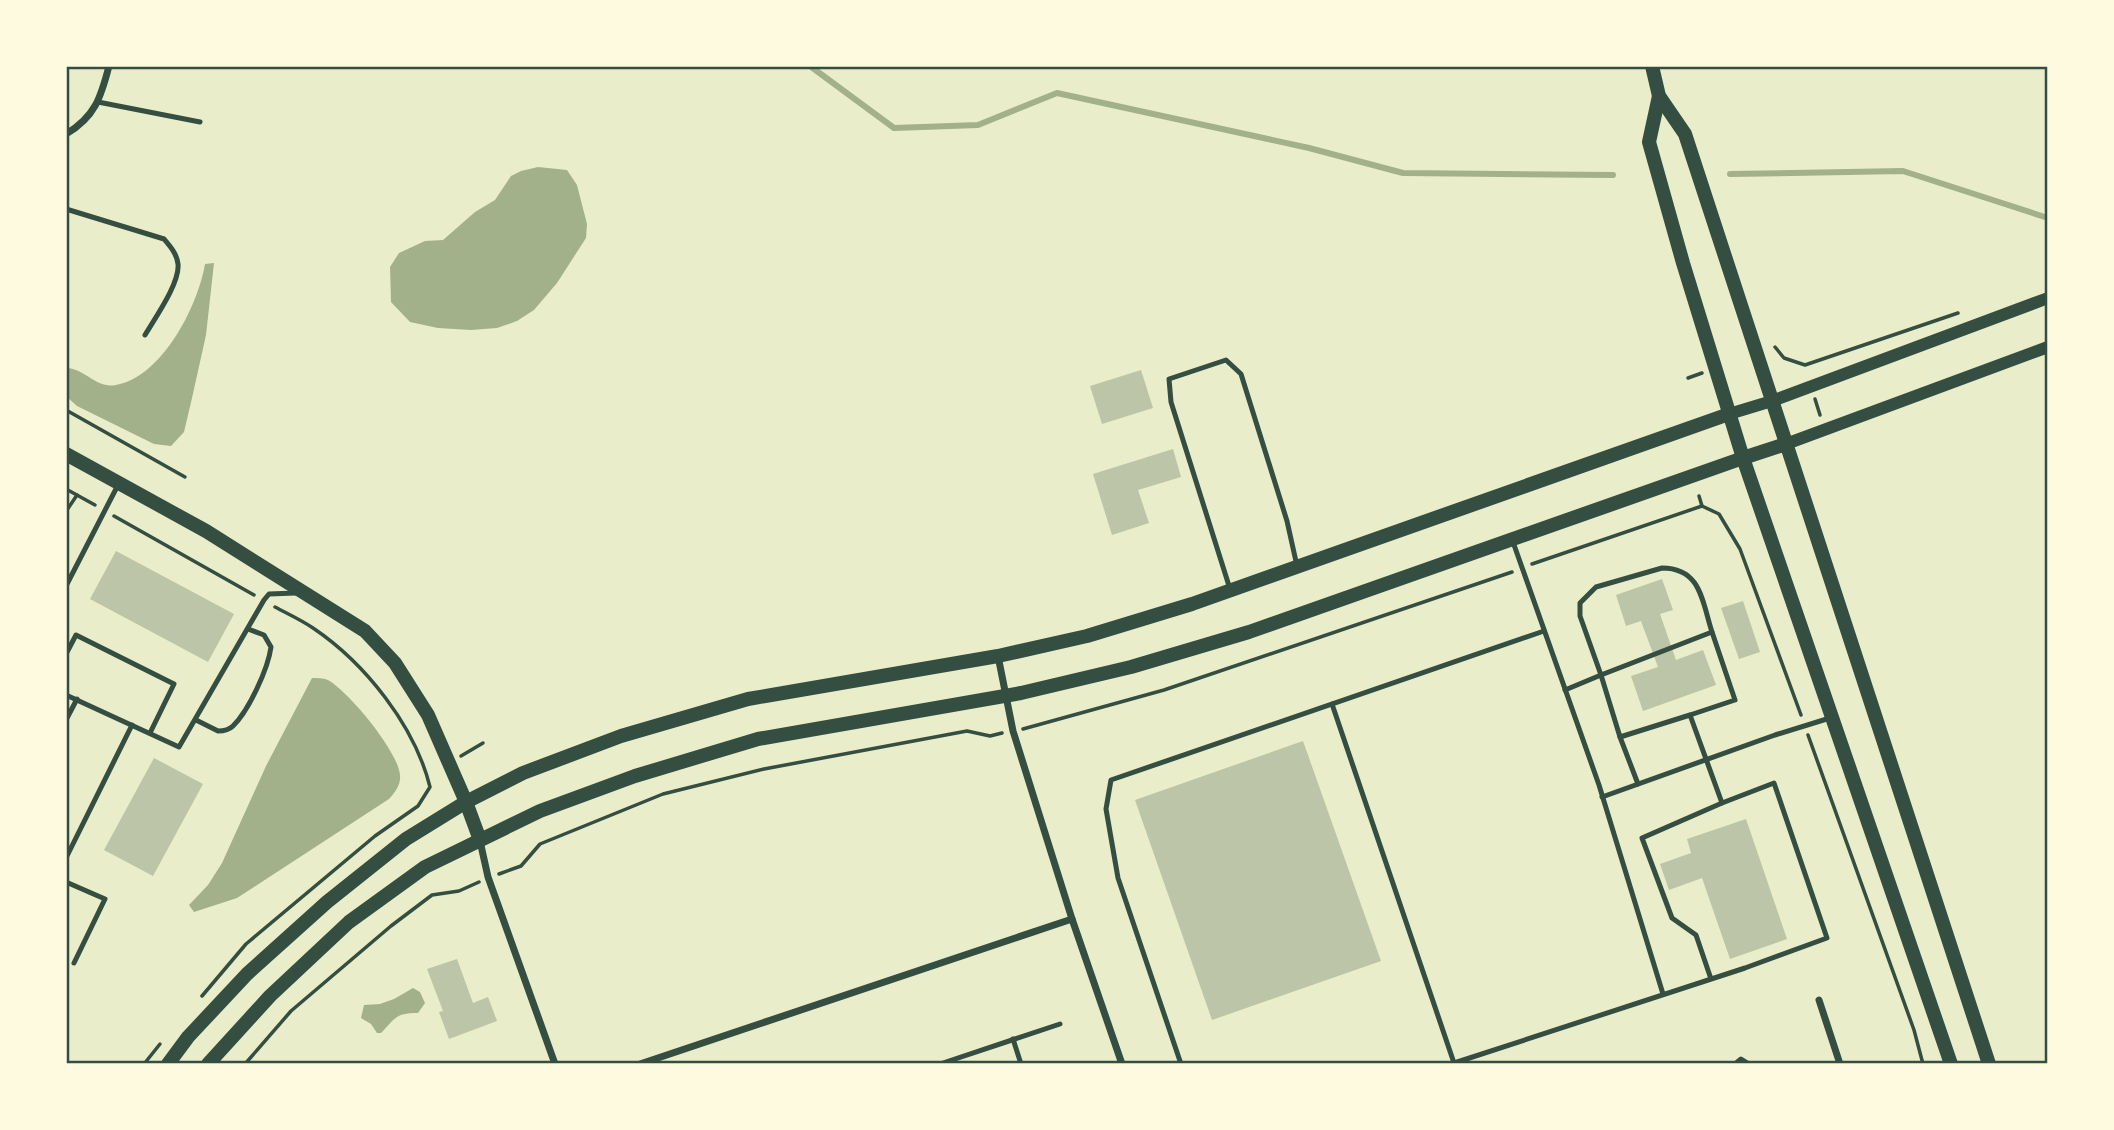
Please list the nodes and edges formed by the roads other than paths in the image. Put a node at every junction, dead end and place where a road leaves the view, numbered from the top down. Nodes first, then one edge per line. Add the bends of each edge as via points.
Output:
1 (109, 66) edge
2 (1652, 66) edge
3 (1659, 96) junction
4 (98, 102) junction
5 (200, 122) dead end
6 (66, 135) edge
7 (66, 209) edge
8 (2048, 298) edge
9 (145, 335) dead end
10 (2048, 347) edge
11 (1772, 401) junction
12 (1729, 414) junction
13 (1786, 444) junction
14 (66, 454) edge
15 (1743, 457) junction
16 (118, 485) junction
17 (1511, 538) junction
18 (1297, 566) junction
19 (66, 586) edge
20 (1230, 591) junction
21 (303, 592) junction
22 (248, 629) junction
23 (1544, 631) junction
24 (1712, 632) junction
25 (66, 654) edge
26 (998, 656) junction
27 (1601, 675) junction
28 (1565, 690) junction
29 (66, 695) edge
30 (1006, 696) junction
31 (77, 699) junction
32 (1332, 704) junction
33 (1690, 715) junction
34 (1833, 717) junction
35 (66, 720) edge
36 (196, 720) junction
37 (132, 725) junction
38 (150, 733) junction
39 (1620, 737) junction
40 (1706, 760) junction
41 (1638, 784) junction
42 (1602, 797) junction
43 (466, 802) junction
44 (1722, 803) junction
45 (480, 840) junction
46 (66, 858) edge
47 (66, 882) edge
48 (1072, 919) junction
49 (74, 963) dead end
50 (1711, 979) junction
51 (1663, 994) junction
52 (1819, 1000) dead end
53 (1060, 1024) dead end
54 (1013, 1039) junction
55 (168, 1063) edge
56 (208, 1063) edge
57 (555, 1063) edge
58 (640, 1063) edge
59 (940, 1063) edge
60 (1021, 1063) edge
61 (1122, 1063) edge
62 (1181, 1063) edge
63 (1453, 1063) edge
64 (1735, 1063) edge
65 (1749, 1063) edge
66 (1840, 1063) edge
67 (1951, 1063) edge
68 (1989, 1063) edge

1 - 4 street
2 - 3 main road
3 - 11 main road via 1685,134
3 - 12 main road via 1649,142
4 - 5 lane
4 - 6 street via 79,127
7 - 9 lane via 164,239 174,253 178,265 172,286
8 - 11 street
10 - 13 street
11 - 12 street
11 - 13 main road
12 - 15 main road
12 - 18 main road
13 - 15 main road
13 - 68 main road
14 - 16 main road
15 - 17 main road
15 - 34 main road
16 - 19 lane
16 - 21 main road via 206,531
17 - 23 lane
17 - 30 main road via 1249,632 1131,667
18 - 20 main road
18 - 20 lane via 1241,374 1226,360 1169,379 1171,402
20 - 26 main road via 1087,636
21 - 22 lane via 269,594
21 - 43 main road via 365,631 396,663 428,715
22 - 36 lane
22 - 36 lane via 264,635 271,647 259,684 232,727 218,731
23 - 28 lane
23 - 32 lane
24 - 27 lane
24 - 27 lane via 1697,584 1677,568 1642,572 1596,587 1580,603 1580,616
24 - 33 lane via 1735,700
25 - 38 lane via 76,635 174,684
26 - 30 street
26 - 43 main road via 748,699 621,736 523,773
27 - 28 lane
27 - 39 lane
28 - 42 lane
29 - 31 lane
30 - 45 main road via 758,739 635,776 540,811
30 - 48 street
31 - 35 lane
31 - 37 lane
32 - 62 lane via 1111,780 1106,809 1118,878
32 - 63 lane
33 - 39 lane
33 - 40 lane
34 - 40 lane
34 - 67 main road
36 - 38 lane via 179,747
37 - 38 lane
37 - 46 lane
39 - 41 lane
40 - 41 lane
40 - 44 lane
41 - 42 lane
42 - 51 lane
43 - 45 main road
43 - 55 main road via 406,839 327,902 247,974
44 - 50 lane via 1642,838 1672,918 1696,936
44 - 50 lane via 1774,783 1827,938
45 - 56 main road via 425,867 349,922 270,996
45 - 57 street via 488,877
47 - 49 lane via 105,899
48 - 58 street
48 - 61 street
50 - 51 lane
51 - 63 lane
52 - 66 street
53 - 54 lane
54 - 59 lane
54 - 60 lane
64 - 65 lane via 1741,1059

